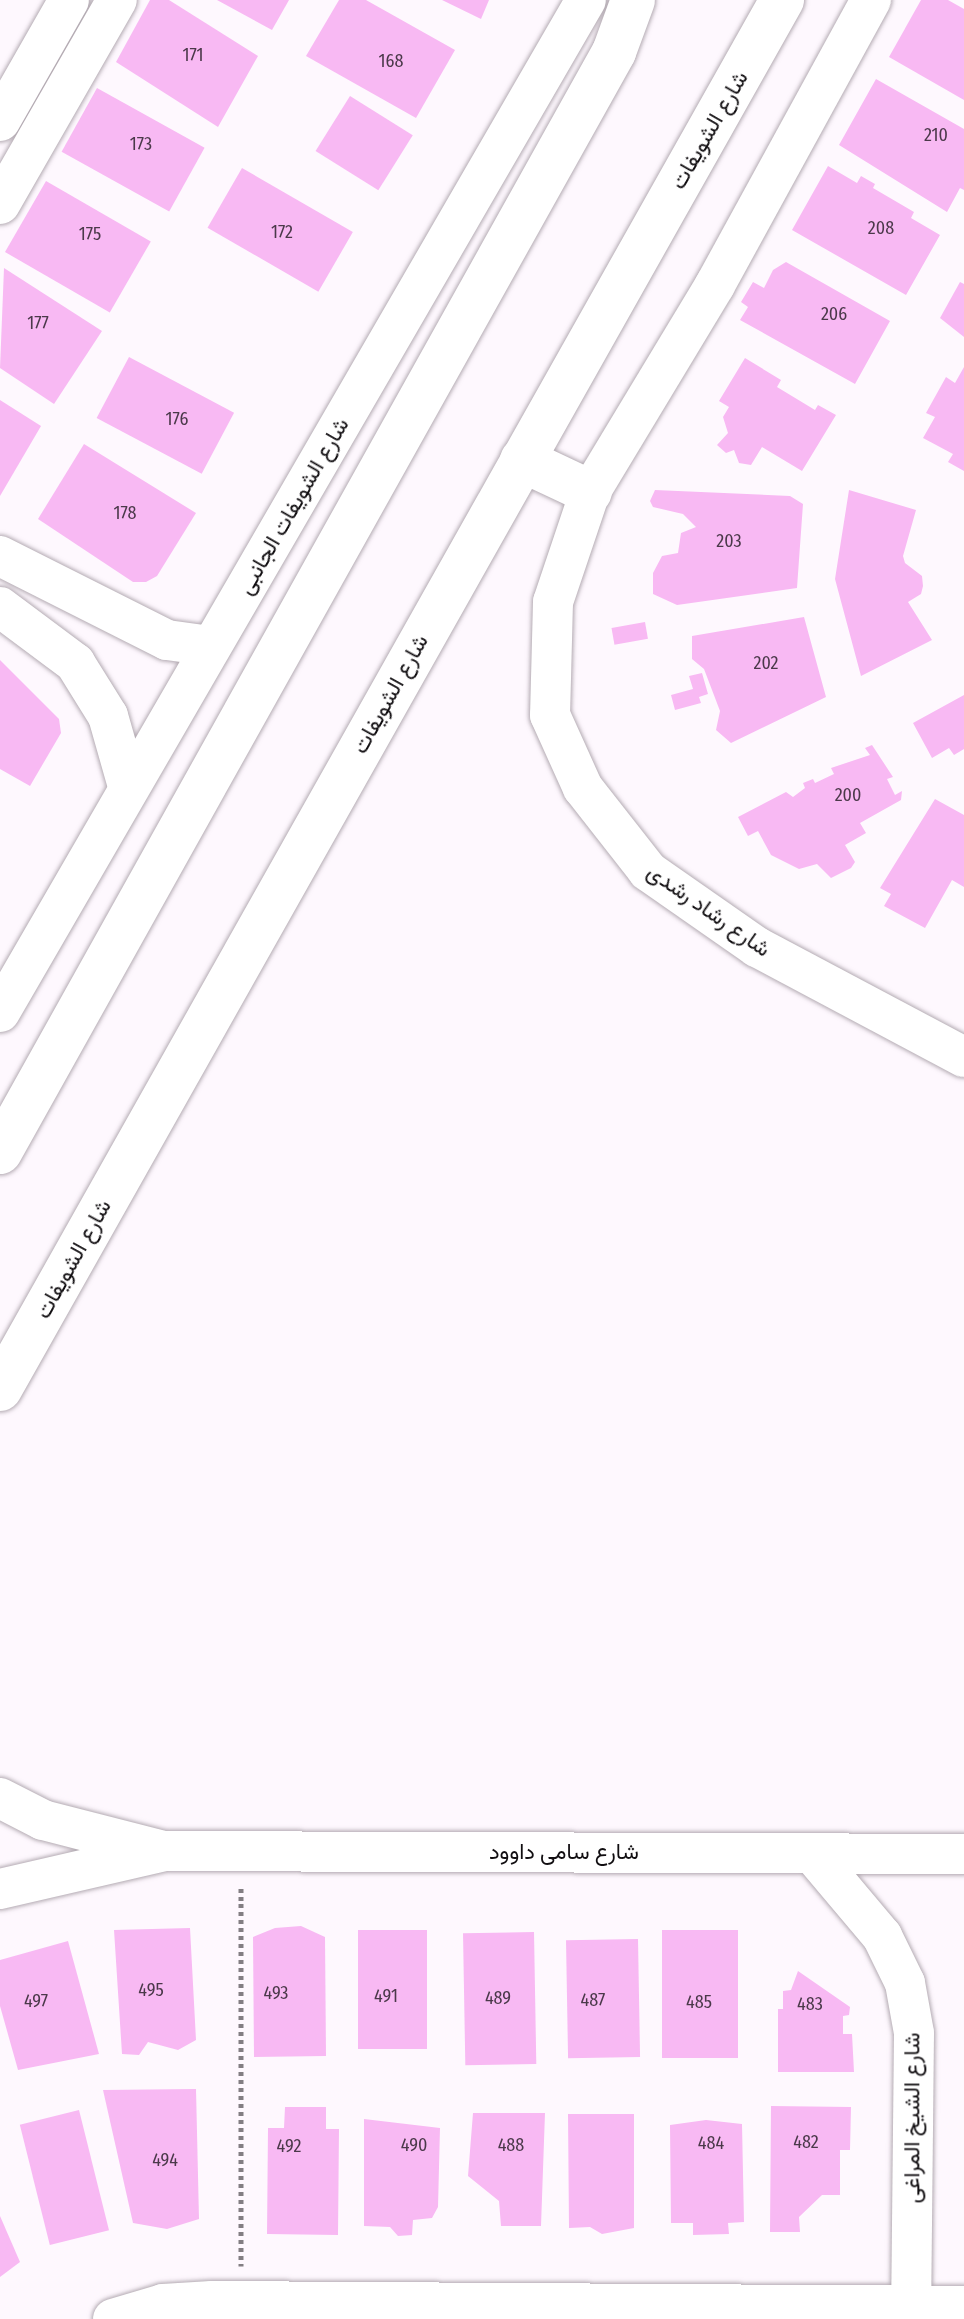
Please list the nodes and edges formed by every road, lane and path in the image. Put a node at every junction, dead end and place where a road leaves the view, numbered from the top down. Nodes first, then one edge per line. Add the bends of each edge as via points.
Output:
1 (69, 0) edge
2 (117, 0) edge
3 (586, 0) edge
4 (633, 0) edge
5 (782, 0) edge
6 (871, 0) edge
7 (5, 100) edge
8 (0, 204) edge
9 (522, 460) junction
10 (590, 492) junction
11 (0, 556) edge
12 (0, 607) edge
13 (211, 646) junction
14 (128, 786) junction
15 (0, 1012) edge
16 (964, 1057) edge
17 (0, 1152) edge
18 (0, 1389) edge
19 (0, 1798) edge
20 (164, 1851) junction
21 (241, 1851) junction
22 (812, 1853) junction
23 (964, 1854) edge
24 (0, 1889) edge
25 (241, 2301) junction
26 (964, 2306) edge
27 (497, 2311) edge
28 (911, 2312) edge
29 (113, 2319) edge

1 - 7 street
2 - 8 street
3 - 13 street, شارع الشويفات الجانبى
4 - 17 main road via 606,66
5 - 9 main road, شارع الشويفات
6 - 10 street via 715,285
9 - 10 main road
9 - 18 main road, شارع الشويفات
10 - 16 street, شارع رشاد رشدى via 553,602 550,715 583,788 648,871 757,947
11 - 13 street via 167,640
12 - 14 street via 75,663 108,716
13 - 14 street, شارع الشويفات الجانبى
14 - 15 street, شارع الشويفات الجانبى
19 - 20 street, شارع سامى داوود via 43,1820
20 - 21 street, شارع سامى داوود
20 - 24 street, شارع سامى داوود
21 - 22 street, شارع سامى داوود
21 - 25 path
22 - 23 street, شارع سامى داوود
22 - 28 street, شارع الشيخ المراغى via 882,1936 905,1983 914,2033
25 - 27 street
25 - 29 street via 163,2304
26 - 28 street
27 - 28 street

